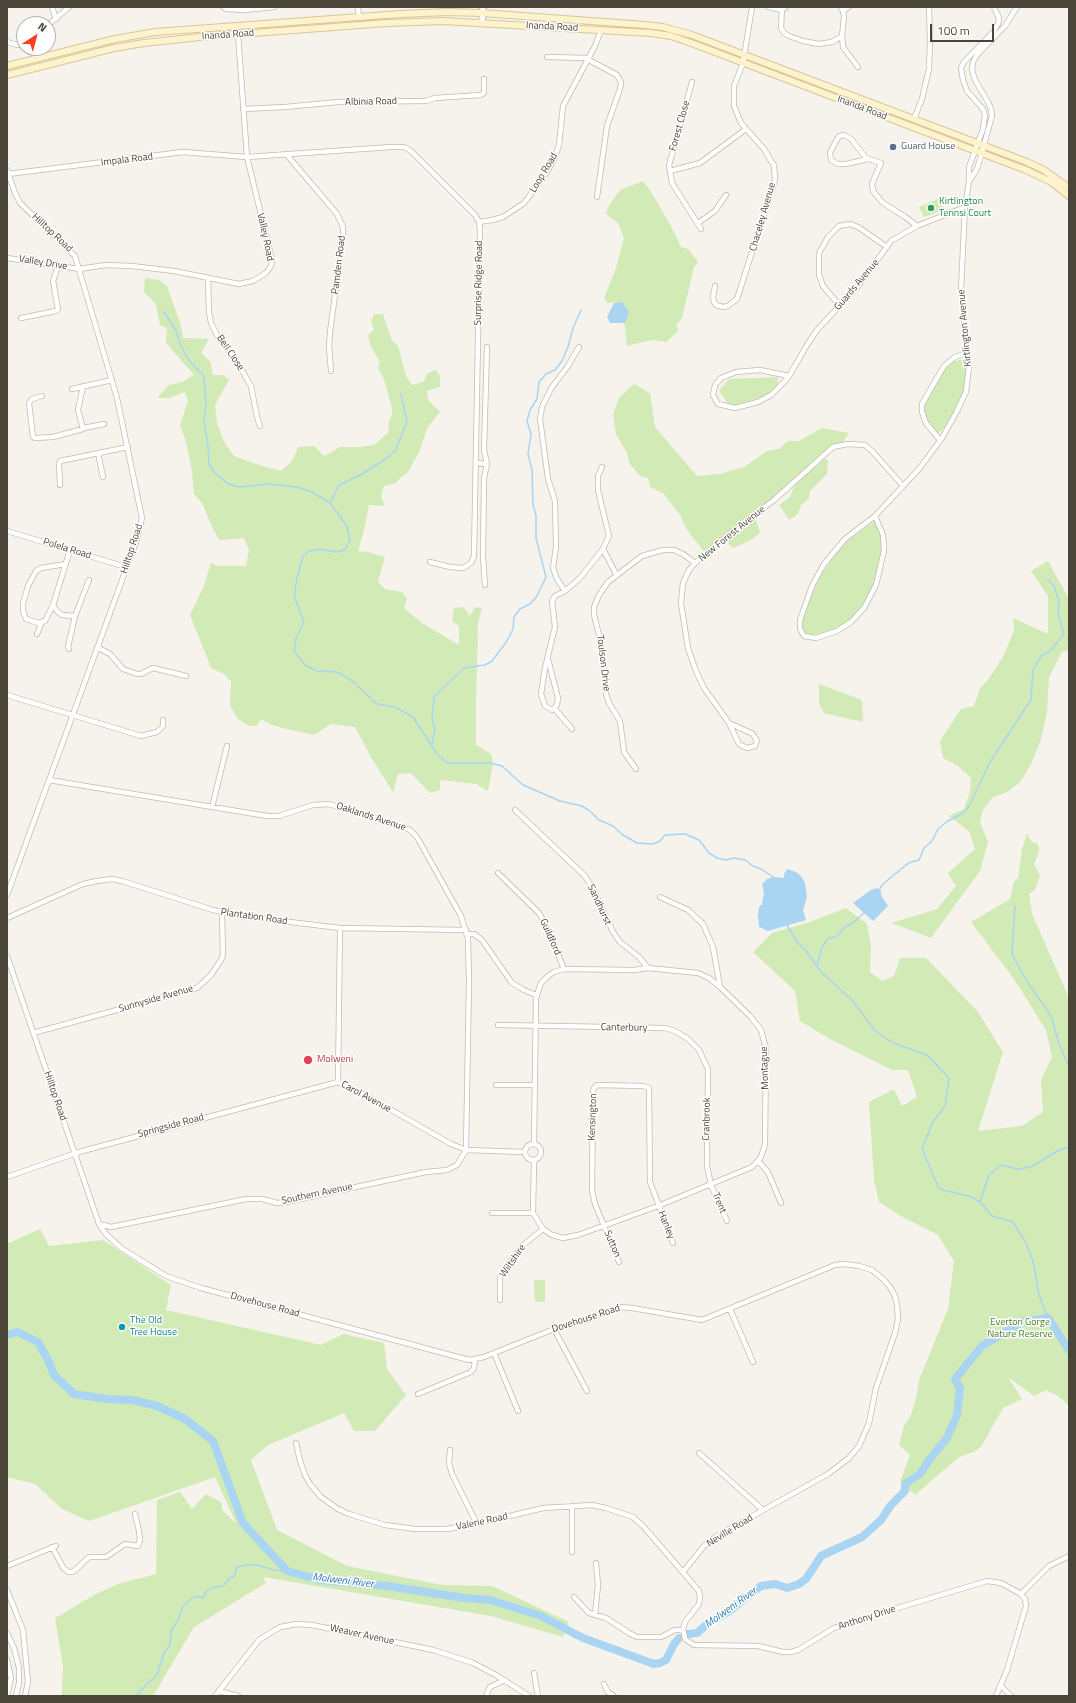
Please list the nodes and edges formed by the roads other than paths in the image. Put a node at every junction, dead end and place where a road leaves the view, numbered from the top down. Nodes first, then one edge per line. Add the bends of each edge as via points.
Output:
1 (69, 7) edge
2 (223, 7) edge
3 (274, 7) edge
4 (358, 7) edge
5 (752, 7) edge
6 (768, 7) edge
7 (849, 7) edge
8 (929, 7) edge
9 (994, 7) edge
10 (1017, 7) edge
11 (784, 8) edge
12 (842, 9) edge
13 (482, 10) edge
14 (429, 13) junction
15 (359, 17) junction
16 (543, 18) junction
17 (56, 19) edge
18 (433, 21) junction
19 (482, 23) junction
20 (560, 28) junction
21 (601, 30) junction
22 (238, 34) junction
23 (842, 36) junction
24 (744, 55) junction
25 (546, 57) dead end
26 (588, 59) junction
27 (743, 63) junction
28 (7, 64) edge
29 (858, 67) dead end
30 (7, 75) edge
31 (484, 79) dead end
32 (692, 82) dead end
33 (243, 108) junction
34 (914, 119) junction
35 (746, 130) junction
36 (981, 145) junction
37 (975, 151) junction
38 (982, 153) junction
39 (287, 155) junction
40 (247, 157) junction
41 (868, 159) junction
42 (670, 171) junction
43 (8, 172) edge
44 (969, 181) junction
45 (1069, 188) edge
46 (726, 195) dead end
47 (1069, 196) edge
48 (597, 198) dead end
49 (965, 207) junction
50 (479, 222) junction
51 (698, 223) junction
52 (917, 226) junction
53 (701, 229) dead end
54 (887, 247) junction
55 (8, 260) edge
56 (58, 266) junction
57 (80, 269) junction
58 (208, 278) junction
59 (715, 286) dead end
60 (840, 306) junction
61 (21, 318) dead end
62 (487, 347) dead end
63 (579, 347) dead end
64 (967, 353) junction
65 (331, 371) dead end
66 (789, 376) junction
67 (112, 380) junction
68 (82, 386) junction
69 (72, 388) dead end
70 (42, 396) dead end
71 (104, 424) dead end
72 (260, 426) dead end
73 (84, 428) junction
74 (940, 440) junction
75 (128, 447) junction
76 (98, 453) junction
77 (476, 463) junction
78 (486, 464) junction
79 (602, 467) dead end
80 (103, 477) dead end
81 (60, 485) dead end
82 (903, 486) junction
83 (875, 516) junction
84 (7, 531) edge
85 (603, 549) junction
86 (70, 550) junction
87 (430, 562) dead end
88 (695, 563) junction
89 (66, 564) junction
90 (126, 567) junction
91 (616, 574) junction
92 (89, 580) dead end
93 (485, 585) dead end
94 (565, 591) junction
95 (53, 605) junction
96 (74, 616) junction
97 (42, 622) junction
98 (37, 634) dead end
99 (97, 648) junction
100 (69, 649) dead end
101 (548, 659) junction
102 (186, 676) dead end
103 (7, 695) edge
104 (554, 708) junction
105 (73, 715) junction
106 (163, 720) dead end
107 (729, 723) junction
108 (572, 729) dead end
109 (227, 746) dead end
110 (636, 769) dead end
111 (49, 780) junction
112 (212, 808) junction
113 (515, 810) dead end
114 (498, 874) dead end
115 (7, 895) edge
116 (660, 897) dead end
117 (222, 913) junction
118 (7, 918) edge
119 (340, 928) junction
120 (467, 932) junction
121 (7, 956) edge
122 (648, 968) junction
123 (564, 969) junction
124 (720, 987) junction
125 (536, 995) junction
126 (498, 1025) dead end
127 (535, 1027) junction
128 (33, 1033) junction
129 (702, 1055) joint
130 (338, 1082) junction
131 (496, 1085) dead end
132 (534, 1085) junction
133 (534, 1144) junction
134 (466, 1150) junction
135 (525, 1152) junction
136 (74, 1153) junction
137 (534, 1161) junction
138 (758, 1161) junction
139 (7, 1177) edge
140 (711, 1185) junction
141 (781, 1203) dead end
142 (658, 1206) junction
143 (492, 1213) dead end
144 (533, 1213) junction
145 (727, 1221) dead end
146 (99, 1224) junction
147 (604, 1226) junction
148 (111, 1227) junction
149 (543, 1229) junction
150 (106, 1234) junction
151 (673, 1243) dead end
152 (619, 1262) dead end
153 (500, 1300) dead end
154 (730, 1309) junction
155 (554, 1329) junction
156 (494, 1353) junction
157 (475, 1360) junction
158 (753, 1362) dead end
159 (587, 1390) dead end
160 (418, 1394) dead end
161 (518, 1411) dead end
162 (296, 1443) dead end
163 (450, 1450) dead end
164 (699, 1453) dead end
165 (572, 1506) junction
166 (763, 1510) junction
167 (135, 1514) dead end
168 (477, 1524) junction
169 (572, 1552) dead end
170 (1069, 1556) edge
171 (596, 1563) dead end
172 (7, 1566) edge
173 (683, 1572) junction
174 (7, 1590) edge
175 (1021, 1594) junction
176 (574, 1597) dead end
177 (594, 1615) junction
178 (683, 1630) junction
179 (7, 1633) edge
180 (7, 1660) edge
181 (534, 1673) dead end
182 (505, 1680) junction
183 (604, 1684) dead end
184 (1001, 1686) junction
185 (219, 1691) junction
186 (7, 1695) edge
187 (16, 1696) edge
188 (25, 1696) edge
189 (215, 1696) edge
190 (238, 1696) edge
191 (486, 1696) edge
192 (528, 1696) edge
193 (538, 1696) edge
194 (614, 1696) edge
195 (996, 1696) edge
196 (1010, 1696) edge

1 - 17 street
2 - 3 street via 244,10
4 - 15 street
5 - 24 street, Chaceley Avenue
6 - 11 street
7 - 12 street
8 - 34 street via 929,69
9 - 36 street via 999,18 998,24 961,68 967,91 983,109 985,116
10 - 36 street via 973,62 974,80 991,108 992,116
11 - 23 street via 782,30 794,38 824,44
12 - 23 street
13 - 14 main road, Inanda Road
13 - 16 main road, Inanda Road
13 - 19 street
14 - 15 main road, Inanda Road
14 - 18 main road
15 - 28 main road, Inanda Road via 141,34 17,64
16 - 20 main road via 560,23
16 - 24 main road, Inanda Road via 662,27 692,35
18 - 19 main road, Inanda Road
18 - 22 main road, Inanda Road
19 - 20 main road, Inanda Road
20 - 21 main road, Inanda Road
21 - 26 street, Loop Road
21 - 27 main road, Inanda Road via 671,36
22 - 30 main road, Inanda Road via 130,45
22 - 33 street, Valley Road
23 - 29 street via 845,51
24 - 27 street, Chaceley Avenue
24 - 34 main road, Inanda Road
25 - 26 street
26 - 48 street via 617,75 621,82 607,126
26 - 50 street, Loop Road via 563,106 561,140 547,172 524,203 503,217
27 - 35 street, Chaceley Avenue via 734,86 733,100 737,115
27 - 37 main road, Inanda Road
31 - 33 street, Albinia Road via 484,93 481,95 435,98 426,101 338,102 278,108
32 - 42 street, Forest Close via 669,163
33 - 40 street, Valley Road
34 - 36 main road, Inanda Road
35 - 42 street via 700,163
35 - 59 street, Chaceley Avenue via 764,148 771,161 775,175 774,185 737,299 728,306 716,305 713,300
36 - 37 street, Kirtlington Avenue
36 - 38 street, Kirtlington Avenue
36 - 45 main road, Inanda Road via 1037,166
37 - 38 main road, Inanda Road
37 - 44 street, Kirtlington Avenue via 969,167
38 - 44 street, Kirtlington Avenue
38 - 47 main road, Inanda Road via 1038,175
39 - 40 street
39 - 50 street via 404,147 419,159
39 - 65 street, Pamden Road via 342,223 343,236 329,347
40 - 43 street, Impala Road via 182,152
40 - 58 street, Valley Road via 271,255 271,266 263,275 244,284
41 - 41 street via 851,139 842,135 838,137 830,152 831,160 838,164
41 - 52 street via 881,164 872,184 873,191 883,203
42 - 51 street via 674,186
43 - 57 street, Hilltop Road via 20,203 74,254
44 - 49 street, Kirtlington Avenue
46 - 51 street via 715,211
49 - 52 street, Guards Avenue
49 - 64 street, Kirtlington Avenue via 961,289
50 - 77 street, Surprise Ridge Road
51 - 53 street
52 - 54 street, Guards Avenue via 893,239
54 - 60 street, Guards Avenue via 869,273
54 - 60 street via 850,224 839,226 828,237 819,253 819,275 823,286
55 - 56 street, Valley Drive
56 - 57 street, Valley Drive
56 - 61 street via 53,281 58,309
57 - 58 street, Valley Road via 119,265
57 - 67 street, Hilltop Road
58 - 72 street, Bell Close via 211,323 251,386
60 - 66 street, Guards Avenue via 813,336
62 - 78 street via 484,450
63 - 94 street via 552,387 542,407 540,419 548,479 555,501 556,547 553,568
64 - 74 street, Kirtlington Avenue via 969,374 966,392
64 - 74 street via 955,357 944,366 922,404 926,423
66 - 66 street, Guards Avenue via 768,397 739,408 721,405 716,402 713,395 715,385 721,378 736,372 760,370
67 - 68 street
67 - 75 street, Hilltop Road
68 - 69 street
68 - 73 street via 78,410
70 - 73 street via 32,399 29,403 35,438 53,437
71 - 73 street
74 - 82 street, Kirtlington Avenue via 924,464
75 - 76 street
75 - 90 street, Hilltop Road via 142,518
76 - 80 street
76 - 81 street via 60,461
77 - 78 street
77 - 87 street, Surprise Ridge Road via 473,561 463,568
78 - 93 street via 483,556
79 - 85 street via 598,476 598,490 609,536
82 - 83 street, Kirtlington Avenue
82 - 88 street, New Forest Avenue via 865,445 848,444 833,447 774,500
83 - 83 street, Kirtlington Avenue via 844,539 821,569 800,620 800,629 804,636 816,638 837,632 864,608 876,584 884,551 883,535
84 - 86 street, Polela Road
85 - 91 street
85 - 94 street via 580,578
86 - 89 street
86 - 90 street, Polela Road
88 - 91 street, Toulson Drive via 680,552 663,550 640,556
88 - 107 street, New Forest Avenue via 686,576 681,591 688,648 699,678
89 - 95 street
89 - 97 street via 41,568 36,571 28,586 23,607 26,619
90 - 99 street, Hilltop Road
91 - 110 street, Toulson Drive via 603,588 594,612 602,644 606,694 620,721 624,752
92 - 96 street
94 - 101 street via 555,596 552,601 555,627
95 - 96 street via 62,615
95 - 97 street
96 - 100 street
97 - 98 street
99 - 102 street via 110,654 123,669 137,674 153,668
99 - 105 street, Hilltop Road
101 - 104 street via 557,692 558,703
101 - 104 street via 541,697 546,708
103 - 105 street
104 - 108 street
105 - 106 street via 141,736 157,732 163,726
105 - 111 street, Hilltop Road
107 - 107 street, New Forest Avenue via 753,734 757,741 755,746 747,748 739,744
109 - 112 street
111 - 112 street, Oaklands Avenue
111 - 115 street, Hilltop Road
112 - 120 street, Oaklands Avenue via 273,817 313,805 329,804 407,828 417,837
113 - 122 street, Sandhurst via 585,876 613,932
114 - 123 street, Guildford via 541,916
116 - 124 street via 688,910 703,924 713,948
117 - 118 street, Plantation Road via 112,879 83,884
117 - 119 street, Plantation Road
117 - 128 street, Sunnyside Avenue via 221,960 211,975 197,988
119 - 120 street, Plantation Road
119 - 130 street, Carol Avenue
120 - 125 street via 482,940 509,980
120 - 134 street, Oaklands Avenue via 469,982
121 - 128 street, Hilltop Road
122 - 123 street, Montague
122 - 124 street, Montague via 698,973
123 - 125 street, Montague via 548,976 541,983
124 - 138 street, Montague via 756,1022 765,1044 765,1144
125 - 127 street, Montague
126 - 127 street, Canterbury
127 - 129 street, Canterbury via 669,1029 684,1036
127 - 132 street, Montague
128 - 136 street, Hilltop Road
129 - 140 street, Cranbrook via 708,1071 706,1158
130 - 134 street, Carol Avenue
130 - 136 street, Springside Road
131 - 132 street
132 - 133 street, Montague
133 - 135 street via 529,1145
133 - 137 street via 542,1153
134 - 135 street, Carol Avenue
134 - 148 street, Southern Avenue via 456,1165 447,1170 426,1172 286,1202 246,1199
135 - 137 street via 527,1157
136 - 139 street, Springside Road
136 - 146 street, Hilltop Road
137 - 144 street
138 - 140 street via 752,1167
138 - 141 street via 768,1172
140 - 142 street
140 - 145 street, Trent
142 - 147 street
142 - 147 street, Kensington via 649,1173 649,1088 597,1085 593,1092 591,1178 593,1197
142 - 151 street, Hanley
143 - 144 street
144 - 149 street
146 - 148 street, Southern Avenue
146 - 150 street, Hilltop Road
147 - 149 street via 567,1238 554,1236
147 - 152 street, Sutton
148 - 150 street
149 - 153 street, Wiltshire via 522,1246 502,1273
150 - 157 street, Dovehouse Road via 120,1248 166,1276 463,1360
154 - 155 street, Dovehouse Road via 702,1320 620,1307 588,1320
154 - 158 street
154 - 166 street, Dovehouse Road via 831,1266 845,1264 859,1266 878,1275 890,1287 897,1306 895,1332 878,1381 866,1432 859,1446 846,1461 828,1474
155 - 156 street, Dovehouse Road
155 - 159 street
156 - 157 street, Dovehouse Road
156 - 161 street
157 - 160 street via 471,1372
162 - 168 street, Valerie Road via 302,1469 310,1484 321,1497 338,1509 374,1522 408,1528 442,1529
163 - 168 street via 449,1463 452,1474
164 - 166 street
165 - 168 street, Valerie Road via 543,1508
165 - 169 street
165 - 173 street, Valerie Road via 603,1507 635,1518
166 - 173 street, Neville Road via 709,1541
167 - 172 street via 140,1540 138,1546 125,1544 106,1557 89,1557 73,1572 64,1569 54,1546
170 - 175 street via 1049,1566
171 - 177 street via 598,1591
173 - 178 street via 697,1588 700,1597 698,1606 685,1622
174 - 188 street via 23,1630 28,1682
175 - 178 street, Anthony Drive via 1001,1583 987,1581 845,1624 791,1652 758,1646 698,1646 687,1641
175 - 184 street via 1026,1603 1025,1612
176 - 177 street via 587,1612
177 - 178 street via 606,1618 637,1637 661,1637 675,1630
179 - 187 street via 19,1668
180 - 186 street via 11,1678
181 - 193 street
182 - 185 street, Weaver Avenue via 473,1663 433,1650 297,1624 280,1627 264,1636
182 - 191 street via 490,1687
182 - 192 street, Weaver Avenue
183 - 194 street via 608,1692
184 - 195 street
184 - 196 street
185 - 189 street, Weaver Avenue
185 - 190 street

